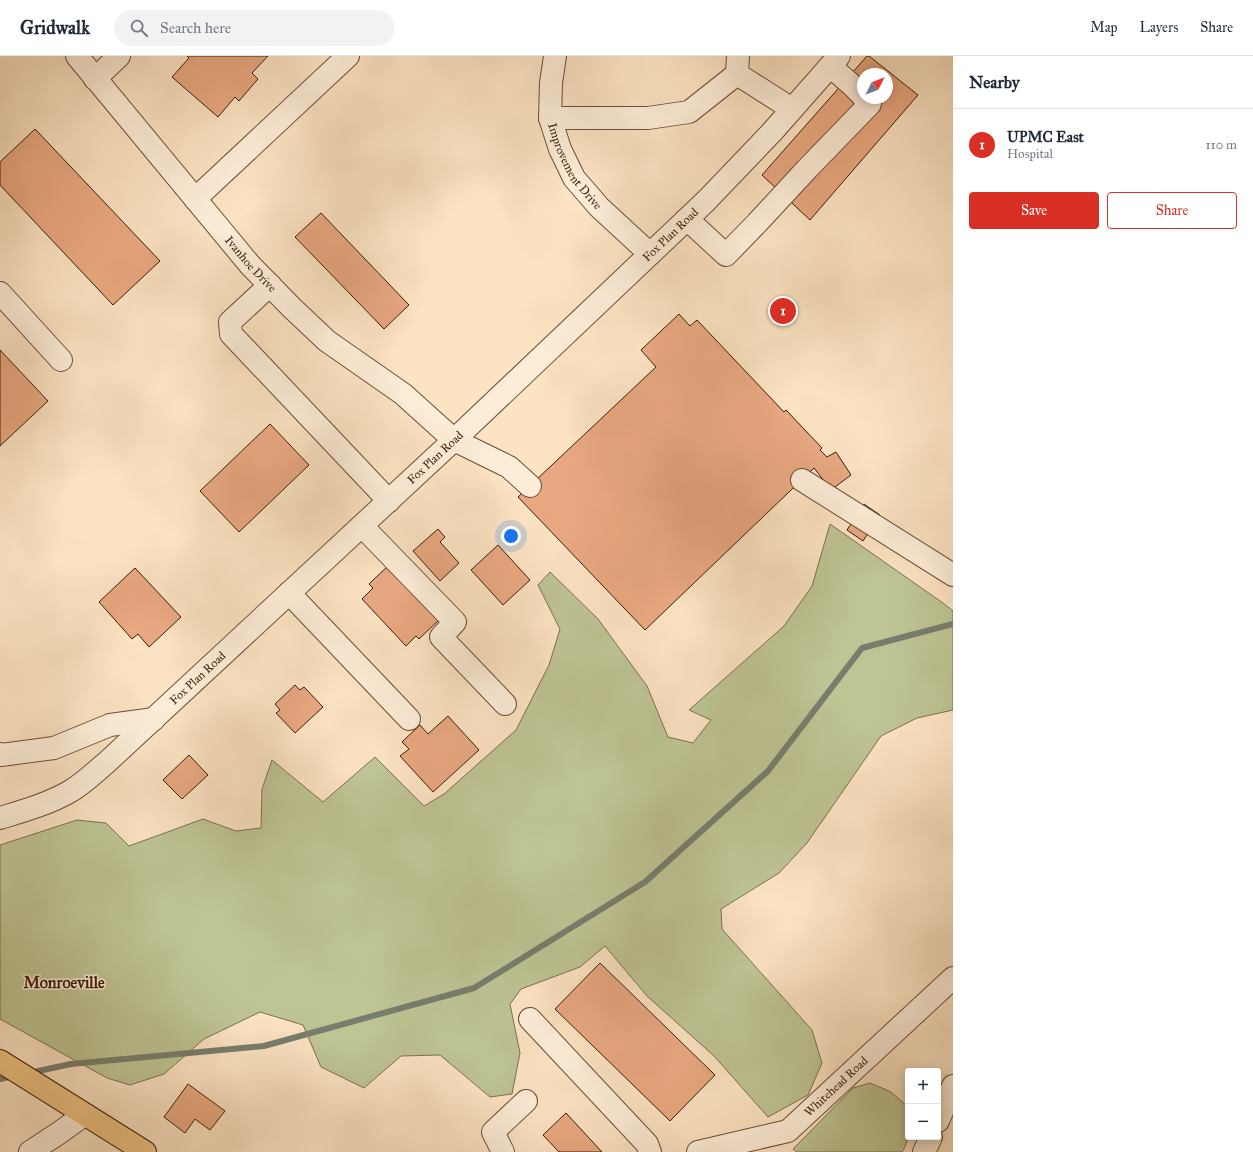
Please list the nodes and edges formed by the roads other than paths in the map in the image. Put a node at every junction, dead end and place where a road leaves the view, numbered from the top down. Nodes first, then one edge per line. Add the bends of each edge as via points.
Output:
1 (77, 56) edge
2 (119, 56) edge
3 (348, 56) edge
4 (555, 56) edge
5 (835, 61) edge
6 (738, 65) edge
7 (95, 79) junction
8 (857, 90) edge
9 (870, 104) edge
10 (792, 109) junction
11 (550, 118) junction
12 (196, 199) junction
13 (687, 219) junction
14 (650, 254) junction
15 (270, 285) junction
16 (0, 294) edge
17 (61, 360) dead end
18 (454, 440) junction
19 (802, 480) dead end
20 (530, 486) dead end
21 (389, 501) junction
22 (362, 526) junction
23 (953, 575) edge
24 (289, 593) junction
25 (505, 704) dead end
26 (154, 719) junction
27 (409, 719) dead end
28 (0, 755) edge
29 (0, 818) edge
30 (953, 978) edge
31 (530, 1019) dead end
32 (0, 1061) edge
33 (953, 1086) edge
34 (526, 1100) dead end
35 (941, 1114) edge
36 (84, 1115) junction
37 (930, 1140) edge
38 (763, 1145) edge
39 (30, 1152) edge
40 (144, 1152) edge
41 (502, 1152) edge
42 (650, 1152) edge
43 (698, 1152) edge
44 (924, 1152) edge

1 - 7 street, Ivanhoe Drive
2 - 7 street
3 - 12 street
4 - 11 street, Improvement Drive
5 - 8 street
5 - 10 street, Fox Plan Road
6 - 10 street
6 - 11 street via 689,112 648,118
7 - 12 street, Ivanhoe Drive
9 - 13 street via 726,255
10 - 13 street, Fox Plan Road
11 - 14 street, Improvement Drive via 560,149 574,178 599,207
12 - 15 street, Ivanhoe Drive via 250,265
13 - 14 street, Fox Plan Road
14 - 18 street, Fox Plan Road
15 - 18 street, Ivanhoe Drive via 327,341 403,394
15 - 21 street via 230,322 231,334
16 - 17 street
18 - 20 street, Ivanhoe Drive via 509,467
18 - 21 street, Fox Plan Road
19 - 23 street
21 - 22 street, Fox Plan Road
22 - 24 street, Fox Plan Road
22 - 25 street via 455,622 441,637
24 - 26 street, Fox Plan Road
24 - 27 street
26 - 28 street via 110,726 54,748
26 - 29 street, Fox Plan Road via 87,780 70,792
30 - 38 street, Whitehead Road via 788,1131
31 - 42 street via 647,1144
32 - 36 main road
33 - 35 street
34 - 41 street via 493,1132
36 - 39 street
36 - 40 main road
37 - 44 street
38 - 43 street, Whitehead Road

